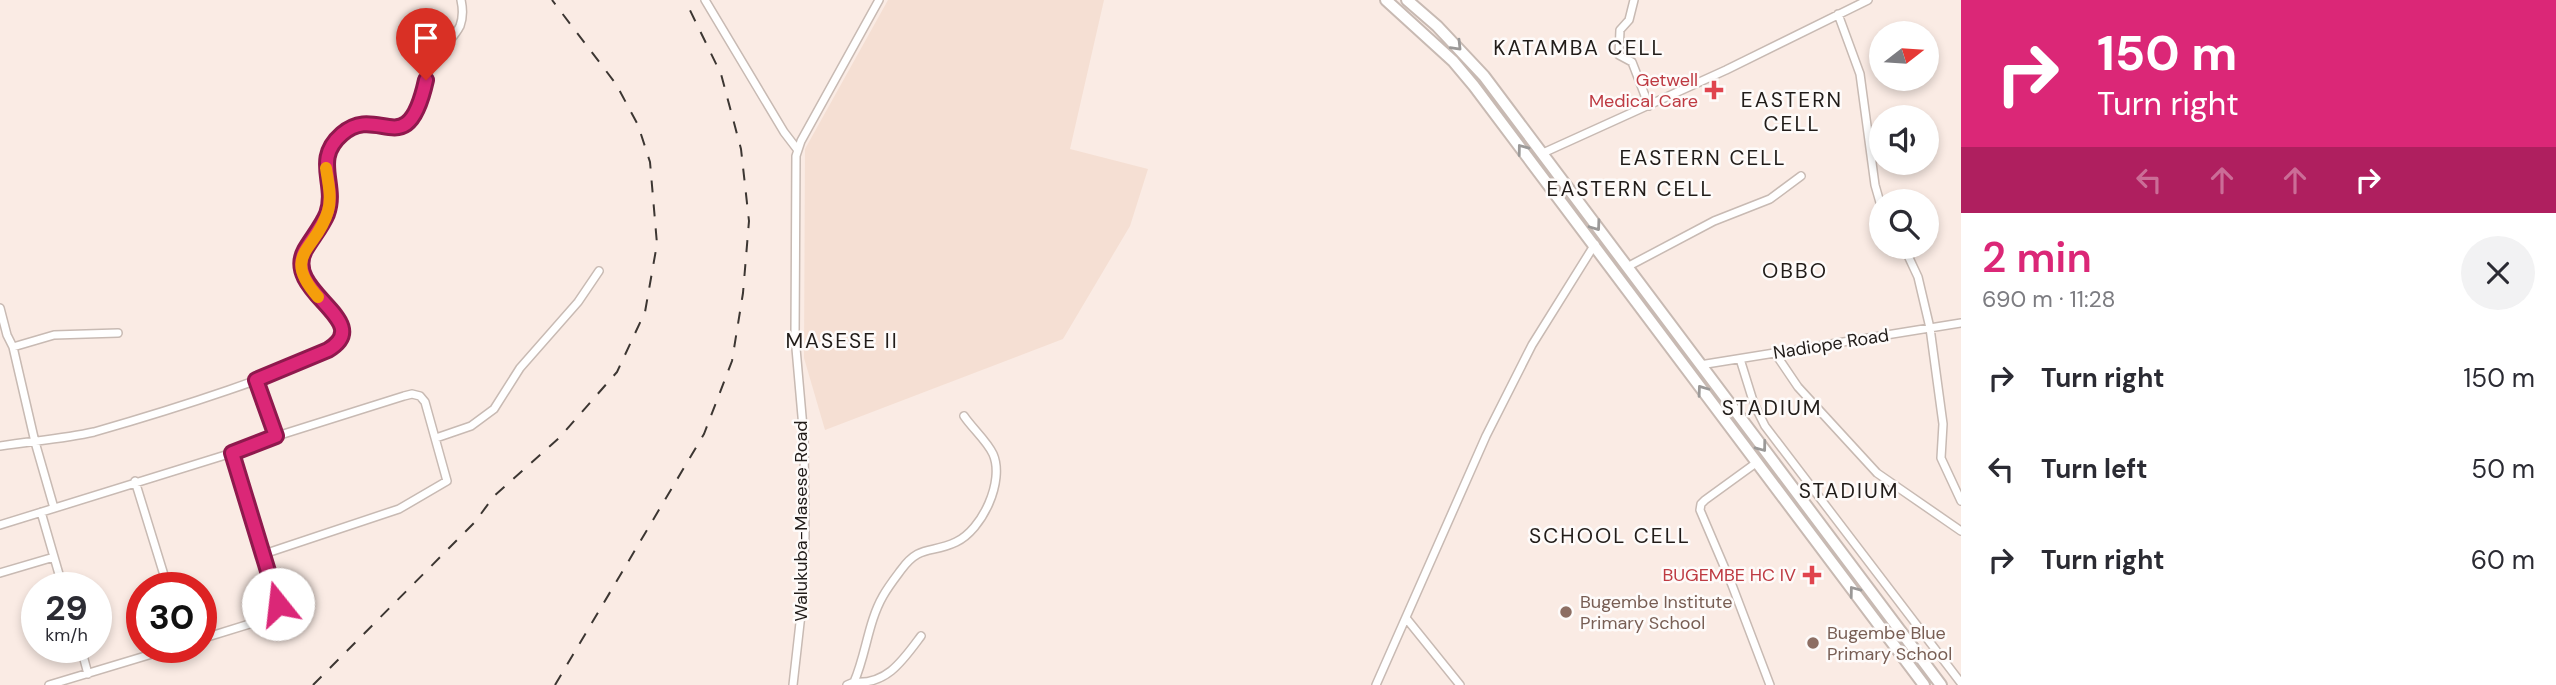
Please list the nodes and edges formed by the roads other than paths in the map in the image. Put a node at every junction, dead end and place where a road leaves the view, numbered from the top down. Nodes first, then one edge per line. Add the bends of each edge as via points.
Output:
1 (461, 0) edge
2 (705, 0) edge
3 (879, 0) edge
4 (1386, 0) edge
5 (1407, 0) edge
6 (1634, 0) edge
7 (1868, 0) edge
8 (1838, 14) junction
9 (1649, 106) junction
10 (797, 149) junction
11 (1543, 153) junction
12 (1801, 176) dead end
13 (1877, 189) edge
14 (1595, 244) junction
15 (1910, 259) edge
16 (1627, 267) junction
17 (599, 271) dead end
18 (0, 307) edge
19 (1961, 323) edge
20 (1930, 328) junction
21 (118, 333) dead end
22 (13, 346) junction
23 (1775, 353) junction
24 (1740, 359) junction
25 (1700, 365) junction
26 (256, 380) junction
27 (964, 416) dead end
28 (276, 436) junction
29 (436, 438) junction
30 (35, 442) junction
31 (0, 446) edge
32 (232, 453) junction
33 (1756, 463) junction
34 (135, 481) junction
35 (1961, 501) edge
36 (54, 508) junction
37 (41, 512) junction
38 (0, 525) edge
39 (1961, 531) edge
40 (264, 554) junction
41 (54, 557) junction
42 (58, 572) edge
43 (163, 572) edge
44 (0, 573) edge
45 (1406, 618) junction
46 (217, 634) edge
47 (921, 636) dead end
48 (126, 662) edge
49 (85, 663) edge
50 (88, 674) junction
51 (1959, 680) edge
52 (850, 684) edge
53 (49, 685) edge
54 (793, 685) edge
55 (1376, 685) edge
56 (1460, 685) edge
57 (1770, 685) edge
58 (1924, 685) edge
59 (1943, 685) edge

1 - 26 street via 461,24 430,66 422,100 408,124 401,128 354,126 327,155 327,213 300,260 301,270 338,318 344,336 328,350
2 - 10 street
3 - 10 street, Walukuba-Masese Road
14 -> 4 highway via 1453,61
5 -> 11 highway via 1484,76
6 - 9 street via 1629,20 1620,30 1620,56 1632,62
7 - 8 street
8 - 9 street
8 - 13 street via 1860,74
9 - 11 street
10 - 54 street, Walukuba-Masese Road via 795,337 804,439 805,536
11 -> 16 highway
12 - 16 street via 1770,198 1714,221
33 -> 14 highway
14 - 45 street via 1532,345 1486,436
15 - 20 street
16 - 25 highway
17 - 29 street via 520,368 494,408 471,426
18 - 22 street
19 - 20 street, Nadiope Road
20 - 23 street, Nadiope Road
20 - 35 street via 1943,424 1941,458
21 - 22 street via 54,335
22 - 30 street
23 - 24 street, Nadiope Road
23 - 39 street via 1798,387 1877,473
24 - 25 street, Nadiope Road
24 - 51 street via 1765,426
25 -> 59 highway
26 - 28 street
26 - 30 street via 92,432
27 - 52 street via 995,461 985,514 957,542 915,554 902,568 882,597 863,662
28 - 29 street via 412,394 425,402
28 - 32 street
29 - 40 street via 447,481 399,509
30 - 31 street
30 - 36 street
32 - 34 street
32 - 40 street
33 - 57 street via 1700,504 1700,510
58 -> 33 highway
34 - 36 street
34 - 43 street
36 - 37 street
37 - 38 street
37 - 41 street
40 - 46 street via 278,604 274,615
41 - 42 street
41 - 44 street
45 - 55 street
45 - 56 street
47 - 52 street via 887,676
48 - 50 street
49 - 50 street
50 - 53 street
51 - 59 street

